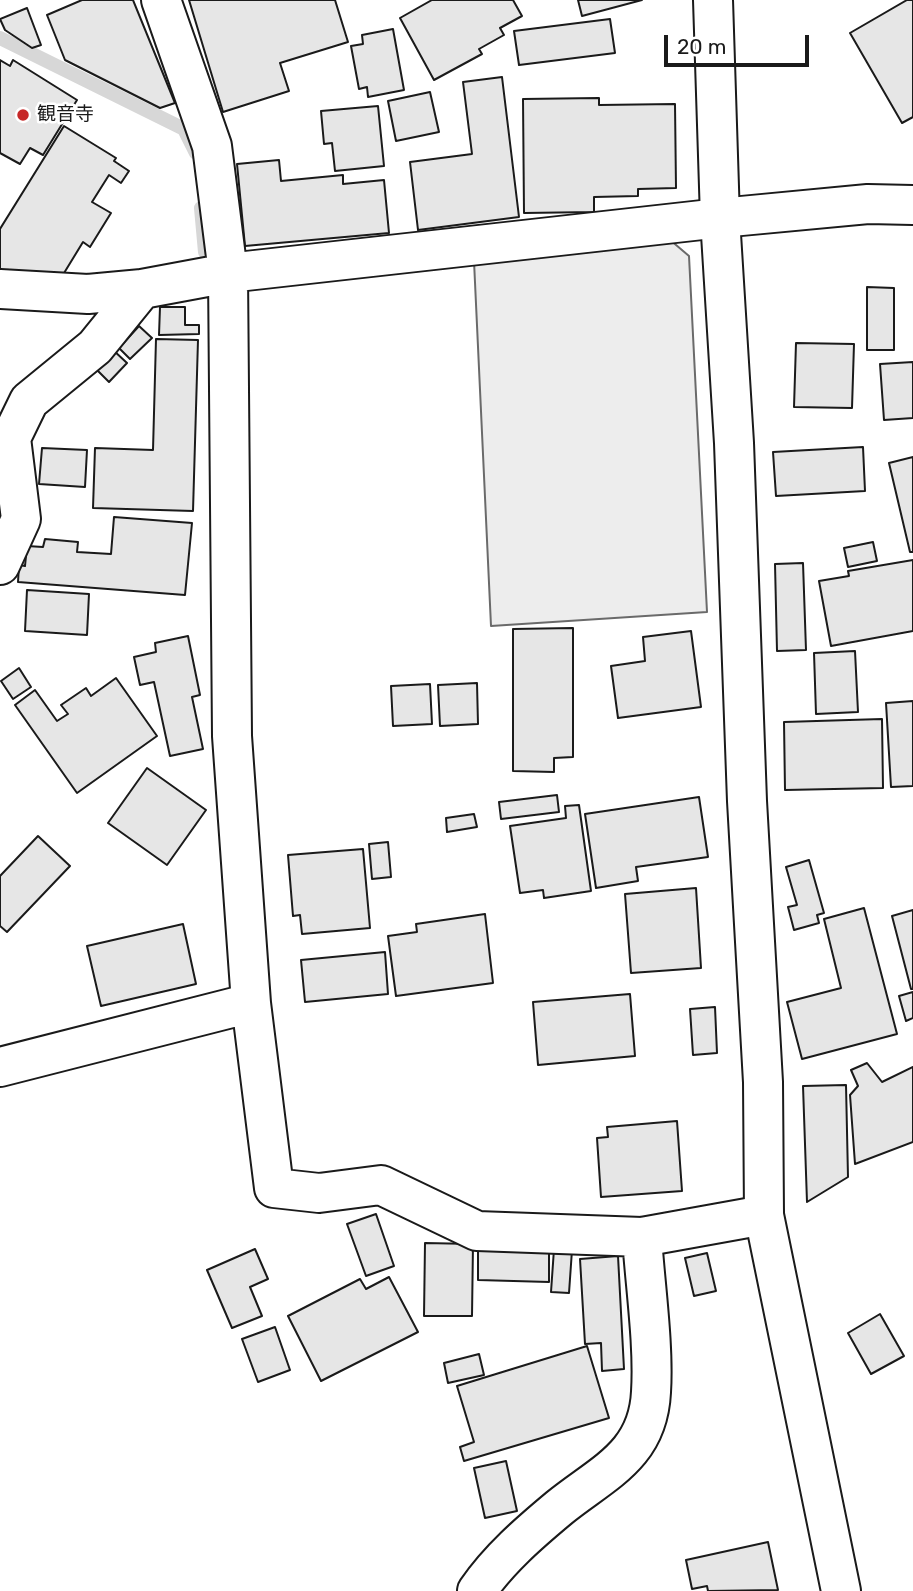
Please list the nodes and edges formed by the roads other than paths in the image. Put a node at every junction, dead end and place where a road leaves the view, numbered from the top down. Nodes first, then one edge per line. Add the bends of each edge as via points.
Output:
1 (161, 0) edge
2 (719, 3) edge
3 (913, 205) edge
4 (720, 218) junction
5 (228, 273) junction
6 (0, 289) edge
7 (142, 289) junction
8 (0, 565) edge
9 (251, 1003) junction
10 (0, 1067) edge
11 (764, 1215) junction
12 (642, 1237) junction
13 (477, 1591) edge
14 (841, 1591) edge

1 - 5 street via 212,146
2 - 4 street
3 - 4 street via 868,204
4 - 5 street
4 - 11 street via 763,1082
5 - 7 street
5 - 9 street via 232,736
6 - 7 street via 88,294
7 - 8 street via 96,347 29,401 11,438 21,519
9 - 10 street
9 - 12 street via 274,1188 318,1193 381,1185 477,1231
11 - 12 street
11 - 14 street
12 - 13 street via 651,1393 642,1432 620,1464 496,1564

